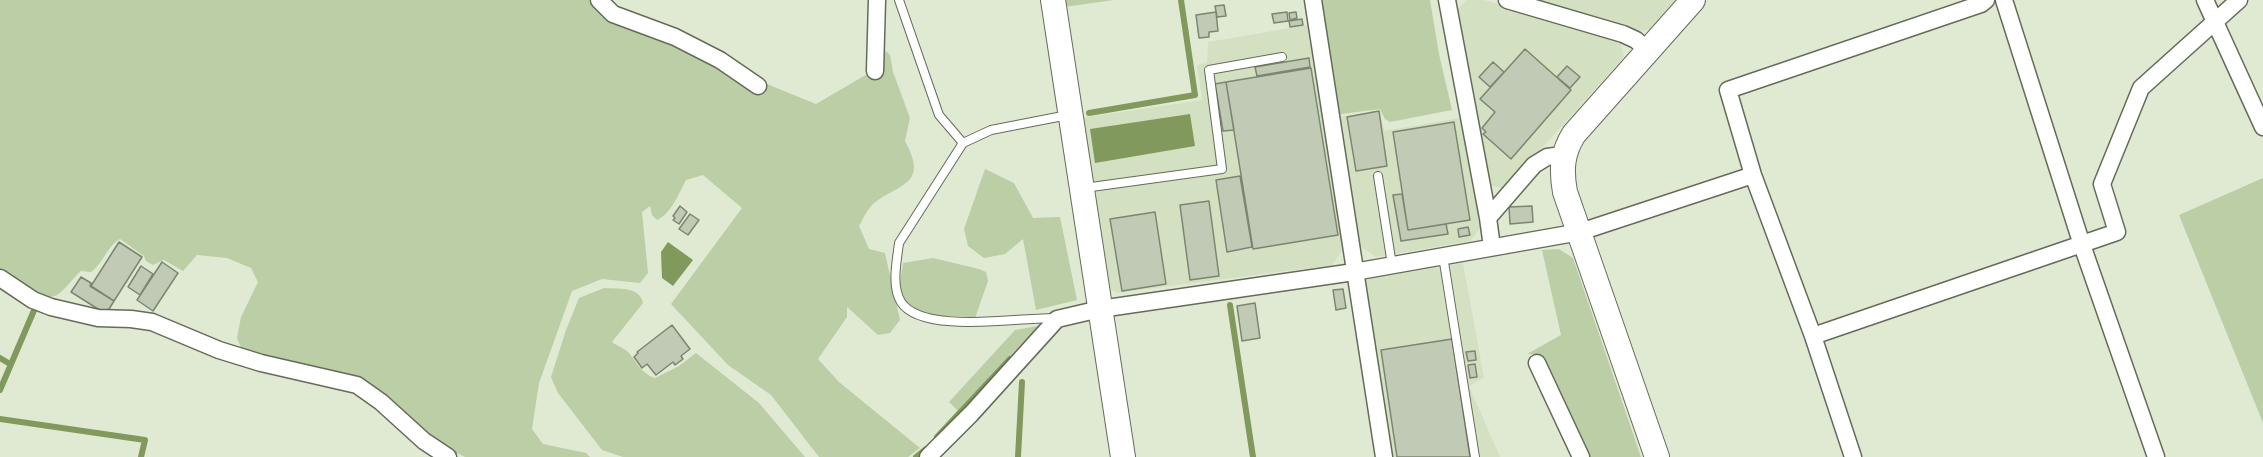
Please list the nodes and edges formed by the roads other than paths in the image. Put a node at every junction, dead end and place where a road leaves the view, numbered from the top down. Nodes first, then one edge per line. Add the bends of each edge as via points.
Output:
1 (599, 0) edge
2 (877, 0) edge
3 (899, 0) edge
4 (1053, 0) edge
5 (1313, 0) edge
6 (1447, 0) edge
7 (1508, 0) edge
8 (1986, 0) edge
9 (2004, 0) edge
10 (2205, 0) edge
11 (2239, 0) edge
12 (1689, 2) edge
13 (2215, 20) junction
14 (1648, 51) junction
15 (1282, 57) dead end
16 (874, 71) dead end
17 (758, 86) dead end
18 (1070, 115) junction
19 (2263, 127) edge
20 (963, 143) junction
21 (1563, 155) junction
22 (1753, 175) junction
23 (1378, 176) dead end
24 (1081, 189) junction
25 (1488, 218) junction
26 (1580, 232) junction
27 (2082, 245) junction
28 (1492, 247) junction
29 (1443, 256) junction
30 (1392, 265) junction
31 (1354, 272) junction
32 (0, 278) edge
33 (1100, 309) junction
34 (1057, 318) junction
35 (1813, 336) junction
36 (1537, 363) dead end
37 (448, 457) edge
38 (928, 457) edge
39 (1123, 457) edge
40 (1384, 457) edge
41 (1475, 457) edge
42 (1581, 457) edge
43 (1657, 457) edge
44 (1853, 457) edge
45 (2156, 457) edge

1 - 17 street via 613,14 675,37 720,60
2 - 16 street
3 - 20 lane via 939,115
4 - 18 street
5 - 31 street
6 - 25 street
7 - 14 street via 1623,34
8 - 22 street via 1728,90
9 - 27 street
10 - 13 street
11 - 13 street
12 - 14 street
13 - 19 street
13 - 27 street via 2141,87 2102,184 2117,232
14 - 21 street via 1574,134
15 - 24 lane via 1209,70 1222,169
18 - 20 lane via 991,130
18 - 24 street
20 - 34 lane via 899,243 900,301 912,313 944,320
21 - 25 street via 1547,157 1534,165
21 - 26 street via 1565,192
22 - 26 street
22 - 35 street
23 - 30 lane
24 - 33 street
25 - 28 street
26 - 28 street
26 - 43 street
27 - 35 street
27 - 45 street
28 - 29 street
29 - 30 street
29 - 41 lane
30 - 31 street
31 - 33 street
31 - 40 street
32 - 37 street via 51,307 99,318 152,322 230,354 357,385
33 - 34 street
33 - 39 street
34 - 38 street
35 - 44 street
36 - 42 street

